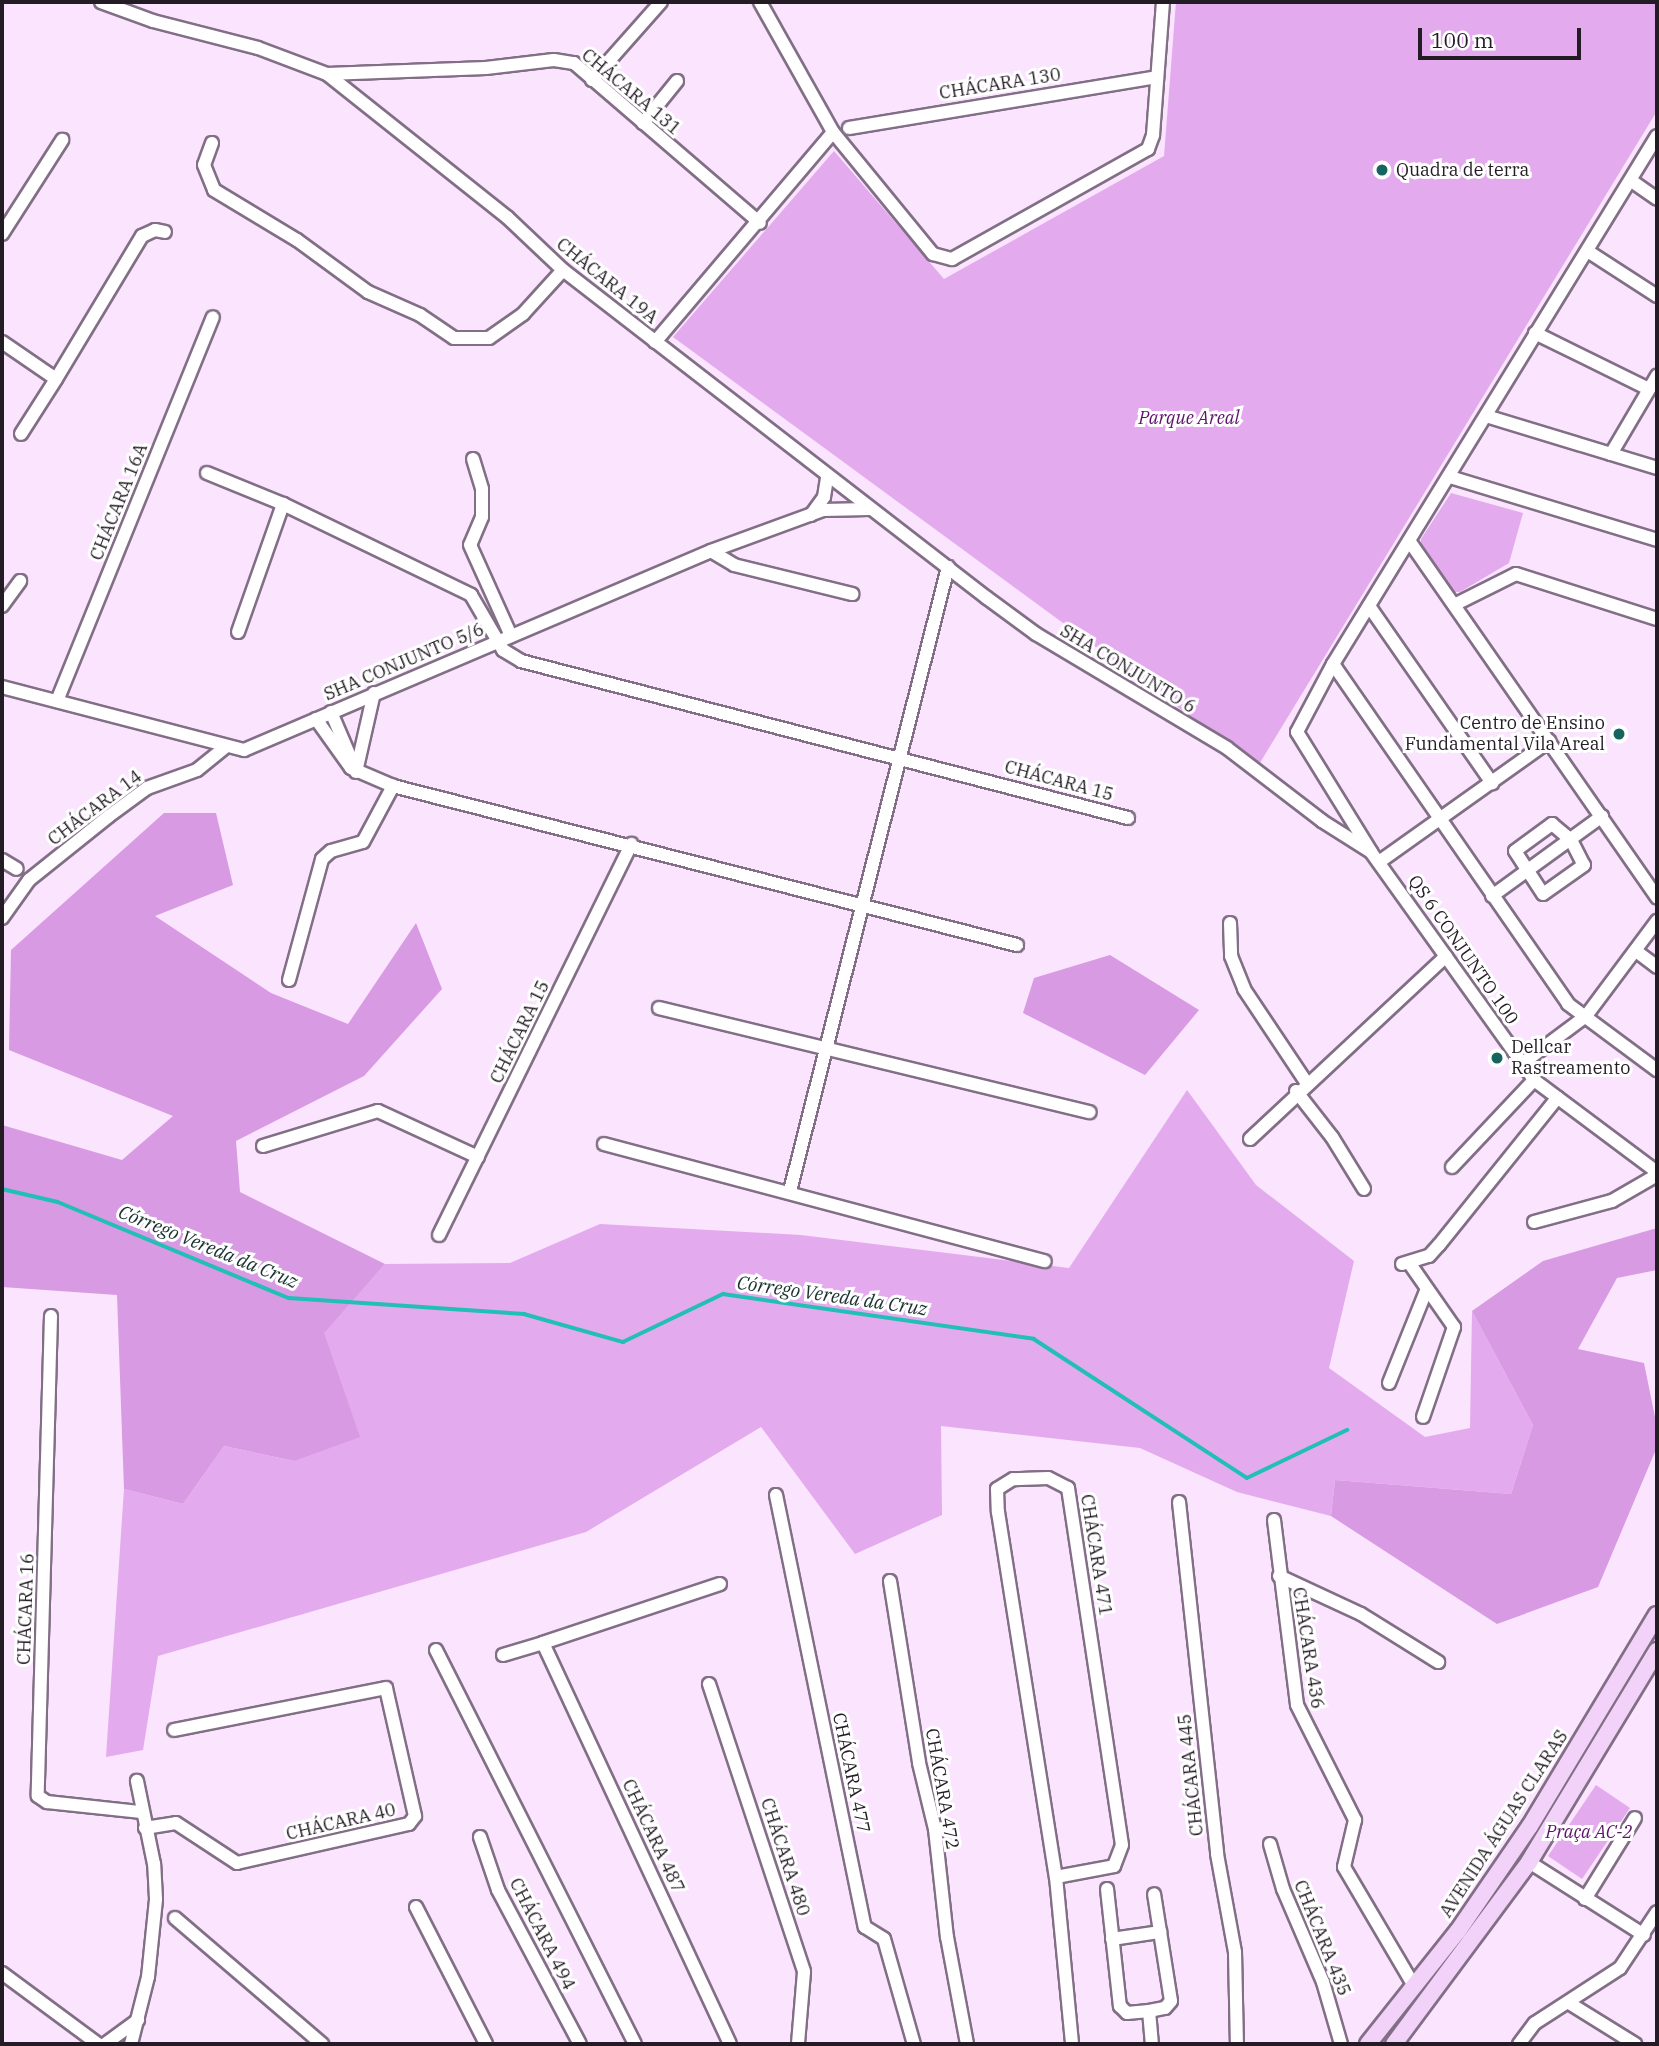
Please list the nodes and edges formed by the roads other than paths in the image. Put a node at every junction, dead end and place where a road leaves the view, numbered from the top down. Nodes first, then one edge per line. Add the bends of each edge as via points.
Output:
1 (101, 2) edge
2 (661, 2) edge
3 (760, 2) edge
4 (1163, 2) edge
5 (327, 74) junction
6 (1157, 77) junction
7 (592, 80) junction
8 (677, 81) dead end
9 (643, 124) junction
10 (849, 128) dead end
11 (833, 132) junction
12 (1657, 136) edge
13 (62, 140) dead end
14 (212, 143) dead end
15 (1633, 182) junction
16 (1657, 199) edge
17 (760, 223) junction
18 (165, 232) dead end
19 (2, 234) edge
20 (1589, 252) junction
21 (563, 270) junction
22 (1657, 296) edge
23 (213, 317) dead end
24 (1535, 333) junction
25 (2, 342) edge
26 (655, 342) junction
27 (55, 379) junction
28 (1654, 382) edge
29 (1486, 416) junction
30 (21, 434) dead end
31 (1611, 454) junction
32 (473, 458) dead end
33 (1657, 468) edge
34 (207, 473) dead end
35 (827, 477) junction
36 (1450, 477) junction
37 (283, 504) junction
38 (870, 509) junction
39 (811, 515) junction
40 (1657, 540) edge
41 (1410, 542) junction
42 (711, 551) junction
43 (948, 567) junction
44 (20, 581) dead end
45 (852, 594) dead end
46 (1454, 605) junction
47 (2, 606) edge
48 (1369, 606) junction
49 (1657, 619) edge
50 (238, 632) dead end
51 (510, 636) junction
52 (497, 641) junction
53 (1333, 664) junction
54 (2, 687) edge
55 (374, 694) junction
56 (57, 701) junction
57 (331, 712) junction
58 (316, 719) junction
59 (1549, 741) junction
60 (225, 747) junction
61 (901, 756) junction
62 (356, 772) junction
63 (1492, 783) junction
64 (393, 786) junction
65 (1602, 816) junction
66 (1128, 818) dead end
67 (1438, 818) junction
68 (1571, 840) junction
69 (631, 844) junction
70 (1375, 857) junction
71 (2, 860) edge
72 (17, 869) dead end
73 (1527, 873) junction
74 (1492, 896) junction
75 (1657, 898) edge
76 (863, 905) junction
77 (2, 918) edge
78 (1657, 921) edge
79 (1230, 923) dead end
80 (1017, 945) dead end
81 (1636, 951) junction
82 (1446, 956) junction
83 (1657, 967) edge
84 (289, 980) dead end
85 (659, 1008) dead end
86 (1586, 1016) junction
87 (828, 1048) junction
88 (1523, 1063) junction
89 (1657, 1070) edge
90 (1534, 1080) junction
91 (1301, 1086) junction
92 (1557, 1098) junction
93 (1090, 1112) dead end
94 (1250, 1139) dead end
95 (604, 1144) dead end
96 (263, 1146) dead end
97 (478, 1157) junction
98 (1452, 1167) dead end
99 (1657, 1174) edge
100 (1364, 1189) dead end
101 (790, 1191) junction
102 (1534, 1222) dead end
103 (439, 1234) dead end
104 (1045, 1261) dead end
105 (1426, 1291) junction
106 (51, 1316) dead end
107 (1389, 1382) dead end
108 (1423, 1417) dead end
109 (776, 1495) dead end
110 (1179, 1502) dead end
111 (1274, 1520) dead end
112 (1279, 1576) junction
113 (890, 1581) dead end
114 (720, 1584) dead end
115 (1657, 1615) edge
116 (543, 1643) junction
117 (436, 1650) dead end
118 (1657, 1651) edge
119 (503, 1655) dead end
120 (1438, 1662) dead end
121 (709, 1684) dead end
122 (174, 1730) dead end
123 (137, 1781) dead end
124 (141, 1812) junction
125 (1636, 1818) dead end
126 (145, 1828) junction
127 (480, 1837) dead end
128 (1270, 1844) dead end
129 (1529, 1862) junction
130 (1056, 1877) junction
131 (1107, 1889) dead end
132 (1154, 1894) dead end
133 (1585, 1899) junction
134 (416, 1907) dead end
135 (1657, 1912) edge
136 (175, 1918) dead end
137 (1458, 1931) junction
138 (1160, 1932) junction
139 (1644, 1935) junction
140 (1112, 1939) junction
141 (1473, 1943) junction
142 (2, 1973) edge
143 (1414, 1986) junction
144 (1569, 2003) junction
145 (1149, 2011) junction
146 (138, 2020) junction
147 (97, 2044) edge
148 (105, 2044) edge
149 (131, 2044) edge
150 (322, 2044) edge
151 (486, 2044) edge
152 (580, 2044) edge
153 (635, 2044) edge
154 (730, 2044) edge
155 (798, 2044) edge
156 (914, 2044) edge
157 (967, 2044) edge
158 (1072, 2044) edge
159 (1152, 2044) edge
160 (1237, 2044) edge
161 (1341, 2044) edge
162 (1368, 2044) edge
163 (1394, 2044) edge
164 (1519, 2044) edge
165 (1635, 2044) edge

1 - 5 street via 153,21 258,48
2 - 7 street
3 - 11 street
4 - 6 street
5 - 7 street, CHÁCARA 131 via 486,68 554,60 574,63
5 - 21 street, CHÁCARA 19A via 508,218
6 - 10 street, CHÁCARA 130
6 - 11 street via 1148,149 952,259 933,254
7 - 9 street, CHÁCARA 131
8 - 9 street
9 - 17 street, CHÁCARA 131
11 - 17 street
12 - 15 street
13 - 19 street
14 - 21 street via 204,165 214,190 297,240 368,292 419,315 454,338 489,338 523,314
15 - 16 street
15 - 20 street
17 - 26 street
18 - 27 street via 155,230 142,236
20 - 22 street
20 - 24 street
21 - 26 street, CHÁCARA 19A
23 - 56 street, CHÁCARA 16A
24 - 28 street
24 - 29 street
25 - 27 street
26 - 35 street, CHÁCARA 19A
27 - 30 street
28 - 31 street
29 - 31 street
29 - 36 street
31 - 33 street
32 - 51 street via 482,489 482,517 470,545
34 - 37 street
35 - 38 street, CHÁCARA 19A
35 - 39 street via 824,497
36 - 40 street
36 - 41 street
37 - 50 street
37 - 52 street via 471,595
38 - 39 street, SHA CONJUNTO 5/6 via 849,507
38 - 43 street, SHA CONJUNTO 6
39 - 42 street, SHA CONJUNTO 5/6
41 - 46 street
41 - 48 street
42 - 45 street via 734,565
42 - 51 street, SHA CONJUNTO 5/6
43 - 61 street
43 - 70 street, SHA CONJUNTO 6 via 1036,635 1227,748
44 - 47 street
46 - 49 street via 1516,574
46 - 59 street
48 - 53 street
48 - 63 street
51 - 52 street, SHA CONJUNTO 5/6
52 - 55 street, SHA CONJUNTO 5/6
52 - 61 street, CHÁCARA 15 via 508,654 543,668
53 - 67 street
53 - 70 street, QS 6 CONJUNTO 100 via 1298,737
54 - 56 street, SHA CONJUNTO 5/6
55 - 57 street, SHA CONJUNTO 5/6
55 - 62 street
56 - 60 street, SHA CONJUNTO 5/6
57 - 58 street, SHA CONJUNTO 5/6
57 - 62 street
58 - 60 street, SHA CONJUNTO 5/6 via 252,748
58 - 62 street
59 - 63 street
59 - 65 street
60 - 77 street, CHÁCARA 14 via 197,770 147,788 109,816 29,880
61 - 66 street, CHÁCARA 15
61 - 76 street
62 - 64 street
63 - 67 street
64 - 69 street
64 - 84 street via 363,842 331,851 322,859
65 - 68 street
65 - 75 street
67 - 70 street
67 - 74 street
68 - 73 street
68 - 73 street via 1552,824 1520,845 1515,854
68 - 73 street via 1584,862 1579,871 1544,894
69 - 76 street
69 - 97 street, CHÁCARA 15
70 - 82 street, QS 6 CONJUNTO 100
71 - 72 street
73 - 74 street
74 - 86 street via 1567,1004
76 - 80 street
76 - 87 street
78 - 81 street
79 - 91 street via 1231,956 1244,989
81 - 83 street
81 - 86 street
82 - 88 street, QS 6 CONJUNTO 100
82 - 91 street
85 - 87 street
86 - 88 street
86 - 89 street
87 - 93 street
87 - 101 street
88 - 90 street, QS 6 CONJUNTO 100
90 - 92 street, QS 6 CONJUNTO 100
90 - 98 street
91 - 94 street
91 - 100 street
92 - 99 street, QS 6 CONJUNTO 100
92 - 105 street via 1429,1256 1406,1264
95 - 101 street
96 - 97 street via 378,1111
97 - 103 street, CHÁCARA 15
99 - 102 street via 1612,1201
101 - 104 street
105 - 107 street
105 - 108 street via 1454,1327
106 - 124 street, CHÁCARA 16 via 38,1796 47,1802
109 - 156 street, CHÁCARA 477 via 865,1927 884,1938
110 - 160 street, CHÁCARA 445 via 1219,1865 1235,1952
111 - 112 street, CHÁCARA 436
112 - 120 street, CHÁCARA 436 via 1361,1614
112 - 143 street, CHÁCARA 436 via 1301,1717 1355,1820 1346,1856 1347,1877
113 - 157 street, CHÁCARA 472 via 919,1763 936,1829 947,1937
114 - 116 street
115 - 137 main road, AVENIDA ÁGUAS CLARAS via 1530,1826
116 - 119 street
116 - 154 street, CHÁCARA 487
117 - 153 street
118 - 129 main road
121 - 155 street, CHÁCARA 480 via 804,1972
122 - 126 street, CHÁCARA 40 via 386,1688 415,1815 410,1824 237,1863 176,1823
123 - 124 street
124 - 126 street
125 - 133 street
126 - 146 street via 156,1899 148,1977
127 - 152 street, CHÁCARA 494 via 498,1890
128 - 161 street, CHÁCARA 435 via 1283,1889 1323,1982
129 - 133 street
129 - 141 main road
130 - 130 street, CHÁCARA 471 via 998,1512 996,1489 1013,1479 1048,1478 1068,1488 1122,1845 1114,1866
130 - 158 street, CHÁCARA 471
131 - 140 street
132 - 138 street
133 - 139 street
134 - 151 street
135 - 139 street
136 - 150 street
137 - 141 main road
137 - 143 main road, AVENIDA ÁGUAS CLARAS
138 - 140 street
138 - 145 street via 1171,2000 1165,2008
139 - 144 street via 1620,1968
140 - 145 street via 1119,2006 1127,2013
141 - 163 main road
142 - 147 street
143 - 162 main road, AVENIDA ÁGUAS CLARAS
144 - 164 street via 1535,2023
144 - 165 street
145 - 159 street
146 - 148 street
146 - 149 street

